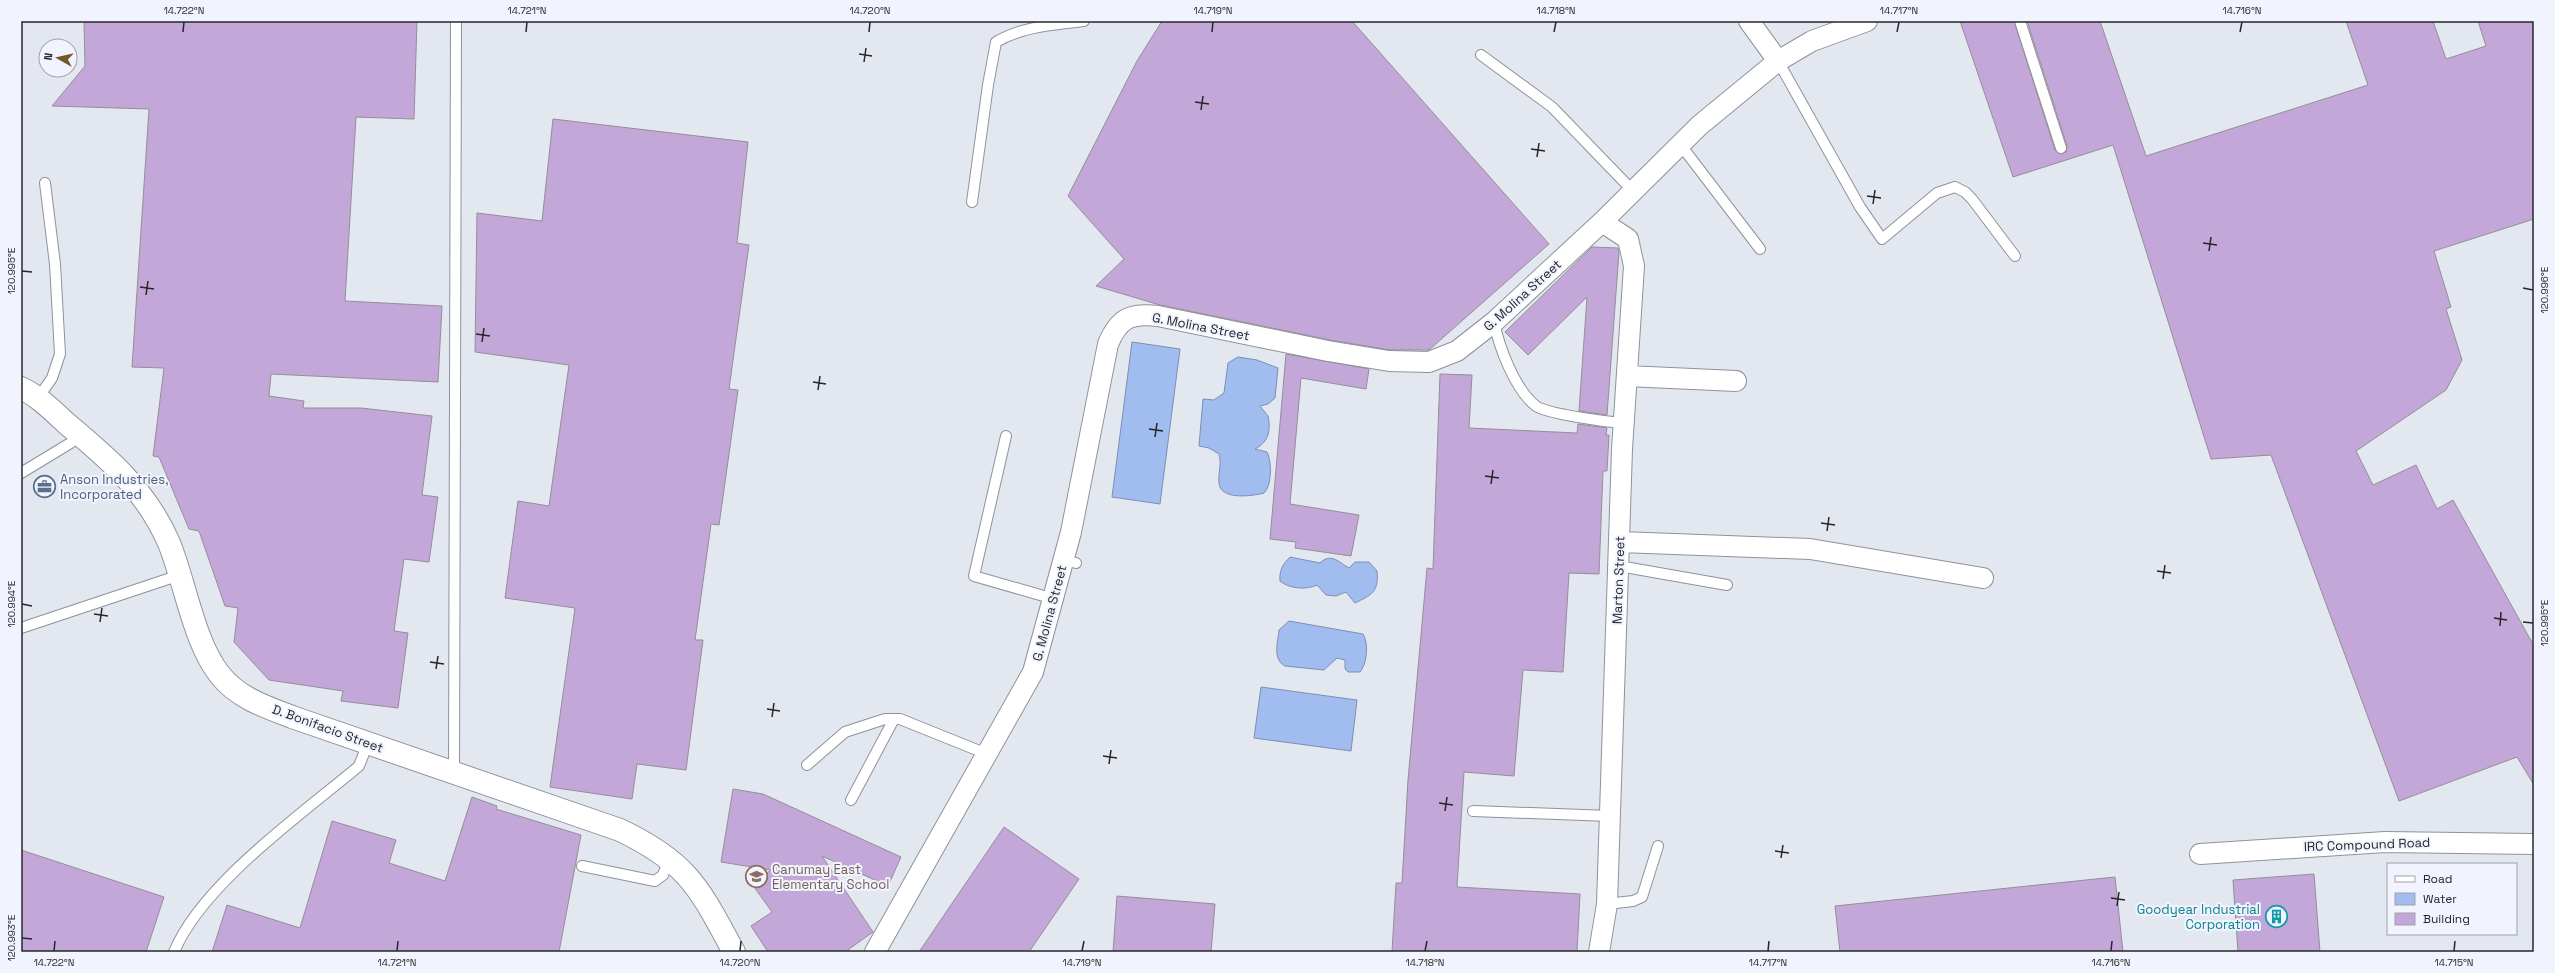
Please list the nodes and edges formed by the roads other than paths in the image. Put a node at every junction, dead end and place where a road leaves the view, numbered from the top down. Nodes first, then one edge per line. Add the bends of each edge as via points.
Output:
1 (456, 21) edge
2 (1084, 21) edge
3 (1749, 21) edge
4 (1867, 21) edge
5 (2020, 21) edge
6 (1481, 55) dead end
7 (1778, 61) junction
8 (1680, 144) junction
9 (2061, 148) dead end
10 (45, 183) dead end
11 (1632, 191) junction
12 (972, 202) dead end
13 (1602, 222) junction
14 (1760, 249) dead end
15 (2015, 256) dead end
16 (1494, 322) junction
17 (1627, 376) junction
18 (1736, 381) dead end
19 (29, 393) edge
20 (1624, 423) junction
21 (82, 436) junction
22 (1006, 436) dead end
23 (21, 473) edge
24 (1620, 542) junction
25 (1619, 566) junction
26 (180, 575) junction
27 (1983, 578) dead end
28 (1727, 585) dead end
29 (1054, 599) junction
30 (21, 628) edge
31 (894, 719) junction
32 (368, 743) junction
33 (987, 754) junction
34 (807, 764) dead end
35 (454, 773) junction
36 (851, 800) dead end
37 (1474, 810) dead end
38 (1610, 816) junction
39 (2534, 844) edge
40 (1658, 846) dead end
41 (2200, 854) dead end
42 (669, 858) junction
43 (582, 866) dead end
44 (1607, 904) junction
45 (174, 952) edge
46 (734, 952) edge
47 (875, 952) edge
48 (1599, 952) edge

1 - 35 lane
2 - 12 lane via 1028,29 1010,34 996,42
3 - 7 street
4 - 7 street, G. Molina Street via 1812,41
5 - 9 lane
6 - 11 lane via 1552,107
7 - 8 street, G. Molina Street
7 - 15 lane via 1860,207 1882,239 1937,193 1955,187 1972,199
8 - 11 street, G. Molina Street
8 - 14 lane
10 - 19 lane via 55,264 60,354 52,378
11 - 13 street, G. Molina Street
13 - 16 street, G. Molina Street
13 - 17 street, Marton Street via 1628,239 1632,250 1634,266
16 - 20 lane via 1498,341 1514,378 1537,407 1598,422
16 - 29 street, G. Molina Street via 1457,351 1429,362 1388,361 1158,316 1142,314 1126,318 1115,329 1108,344 1070,562
17 - 18 street
17 - 20 street, Marton Street
19 - 21 main road, D. Bonifacio Street
20 - 24 street, Marton Street
21 - 23 lane
21 - 26 main road, D. Bonifacio Street via 140,491 169,543
22 - 29 lane via 974,576
24 - 25 street, Marton Street
24 - 27 street via 1810,550
25 - 28 lane
25 - 38 street, Marton Street
26 - 30 lane
26 - 32 main road, D. Bonifacio Street via 210,660 231,686 263,705
29 - 33 street, G. Molina Street via 1033,672
31 - 33 lane via 920,726
31 - 34 lane via 885,719 845,732
31 - 36 lane
32 - 35 main road, D. Bonifacio Street
32 - 45 lane via 359,766 220,886 198,912
33 - 47 street, G. Molina Street
35 - 42 main road, D. Bonifacio Street via 620,830 648,843
37 - 38 lane
38 - 44 street, Marton Street
39 - 41 street, IRC Compound Road via 2378,842
40 - 44 lane via 1642,897 1633,901
42 - 43 lane via 664,875 655,881
42 - 46 main road, D. Bonifacio Street via 688,875 704,897
44 - 48 street, Marton Street

